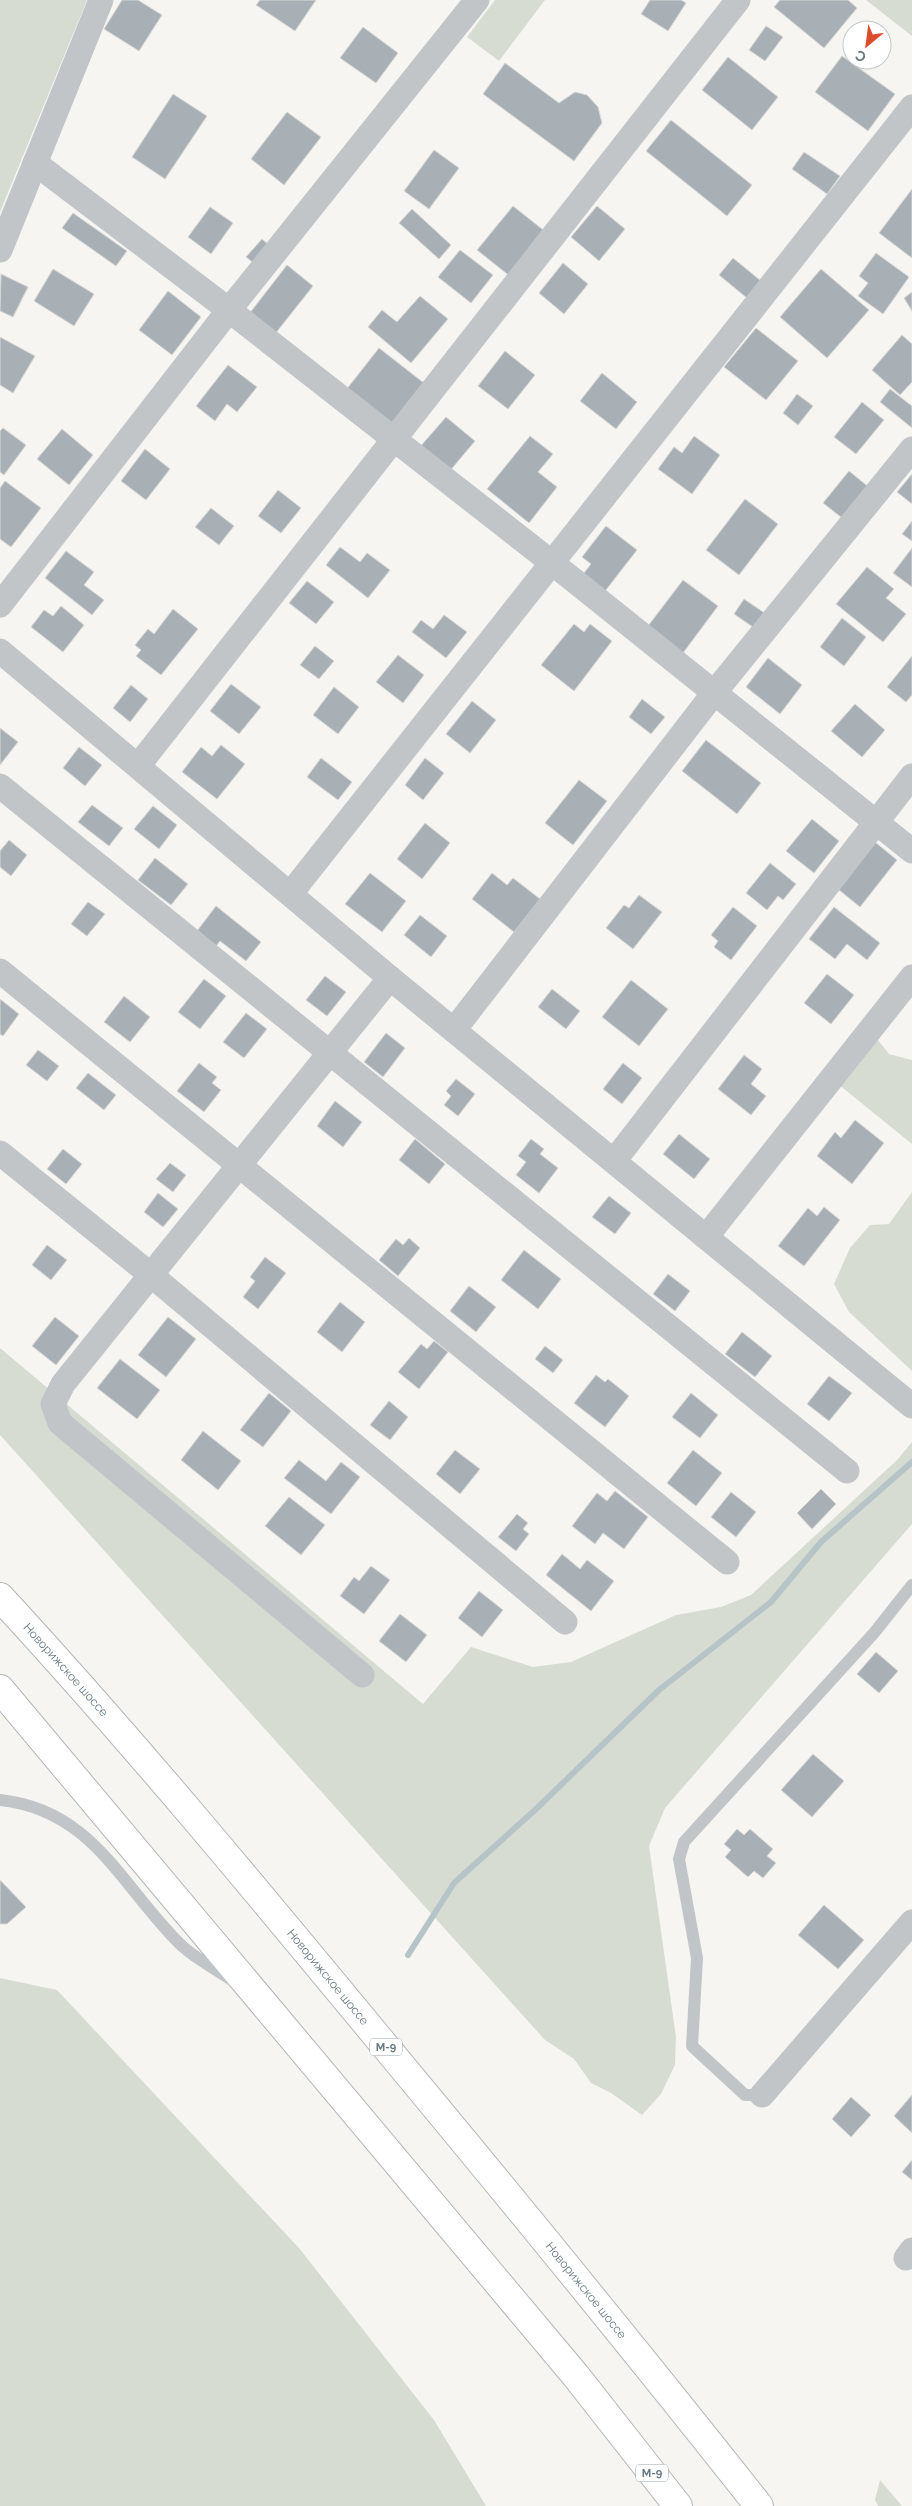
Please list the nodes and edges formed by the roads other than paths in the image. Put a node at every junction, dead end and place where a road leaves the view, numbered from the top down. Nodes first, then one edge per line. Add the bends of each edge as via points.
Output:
1 (101, 0) edge
2 (477, 0) edge
3 (738, 0) edge
4 (912, 106) edge
5 (35, 163) junction
6 (0, 250) edge
7 (229, 310) junction
8 (394, 440) junction
9 (912, 449) edge
10 (550, 562) junction
11 (0, 605) edge
12 (0, 651) edge
13 (714, 693) junction
14 (138, 766) junction
15 (912, 776) edge
16 (0, 786) edge
17 (876, 822) junction
18 (912, 851) edge
19 (291, 893) junction
20 (0, 971) edge
21 (912, 977) edge
22 (390, 978) junction
23 (454, 1030) junction
24 (330, 1052) junction
25 (0, 1153) edge
26 (614, 1161) junction
27 (239, 1165) junction
28 (706, 1237) junction
29 (151, 1275) junction
30 (912, 1406) edge
31 (847, 1471) dead end
32 (727, 1562) dead end
33 (912, 1585) edge
34 (0, 1598) edge
35 (565, 1622) dead end
36 (362, 1675) dead end
37 (0, 1689) edge
38 (0, 1800) edge
39 (912, 1922) edge
40 (265, 2004) junction
41 (762, 2095) joint
42 (678, 2506) edge
43 (759, 2506) edge

1 - 5 street
2 - 7 street
3 - 8 street
4 - 10 street
5 - 6 street
5 - 7 street
7 - 8 street
7 - 11 street
8 - 10 street
8 - 14 street
9 - 13 street
10 - 13 street
10 - 19 street
12 - 14 street
13 - 17 street
13 - 23 street
14 - 19 street
15 - 17 street
16 - 24 street
17 - 18 street
17 - 26 street
19 - 22 street
20 - 27 street
21 - 28 street
22 - 23 street
22 - 24 street
23 - 26 street
24 - 27 street
24 - 31 street
25 - 29 street
26 - 28 street
27 - 29 street
27 - 32 street
28 - 30 street
29 - 35 street
29 - 36 street via 64,1384 53,1404 60,1423
33 - 41 lane via 874,1633 684,1842 679,1858 697,1958 692,2046 745,2095
34 - 43 highway, Новорижское шоссе / М-9 via 67,1670 296,1938 624,2335
37 - 40 highway, М-9
38 - 40 lane via 49,1811 75,1829 99,1849 180,1945
39 - 41 street
40 - 42 highway, М-9 via 570,2368

